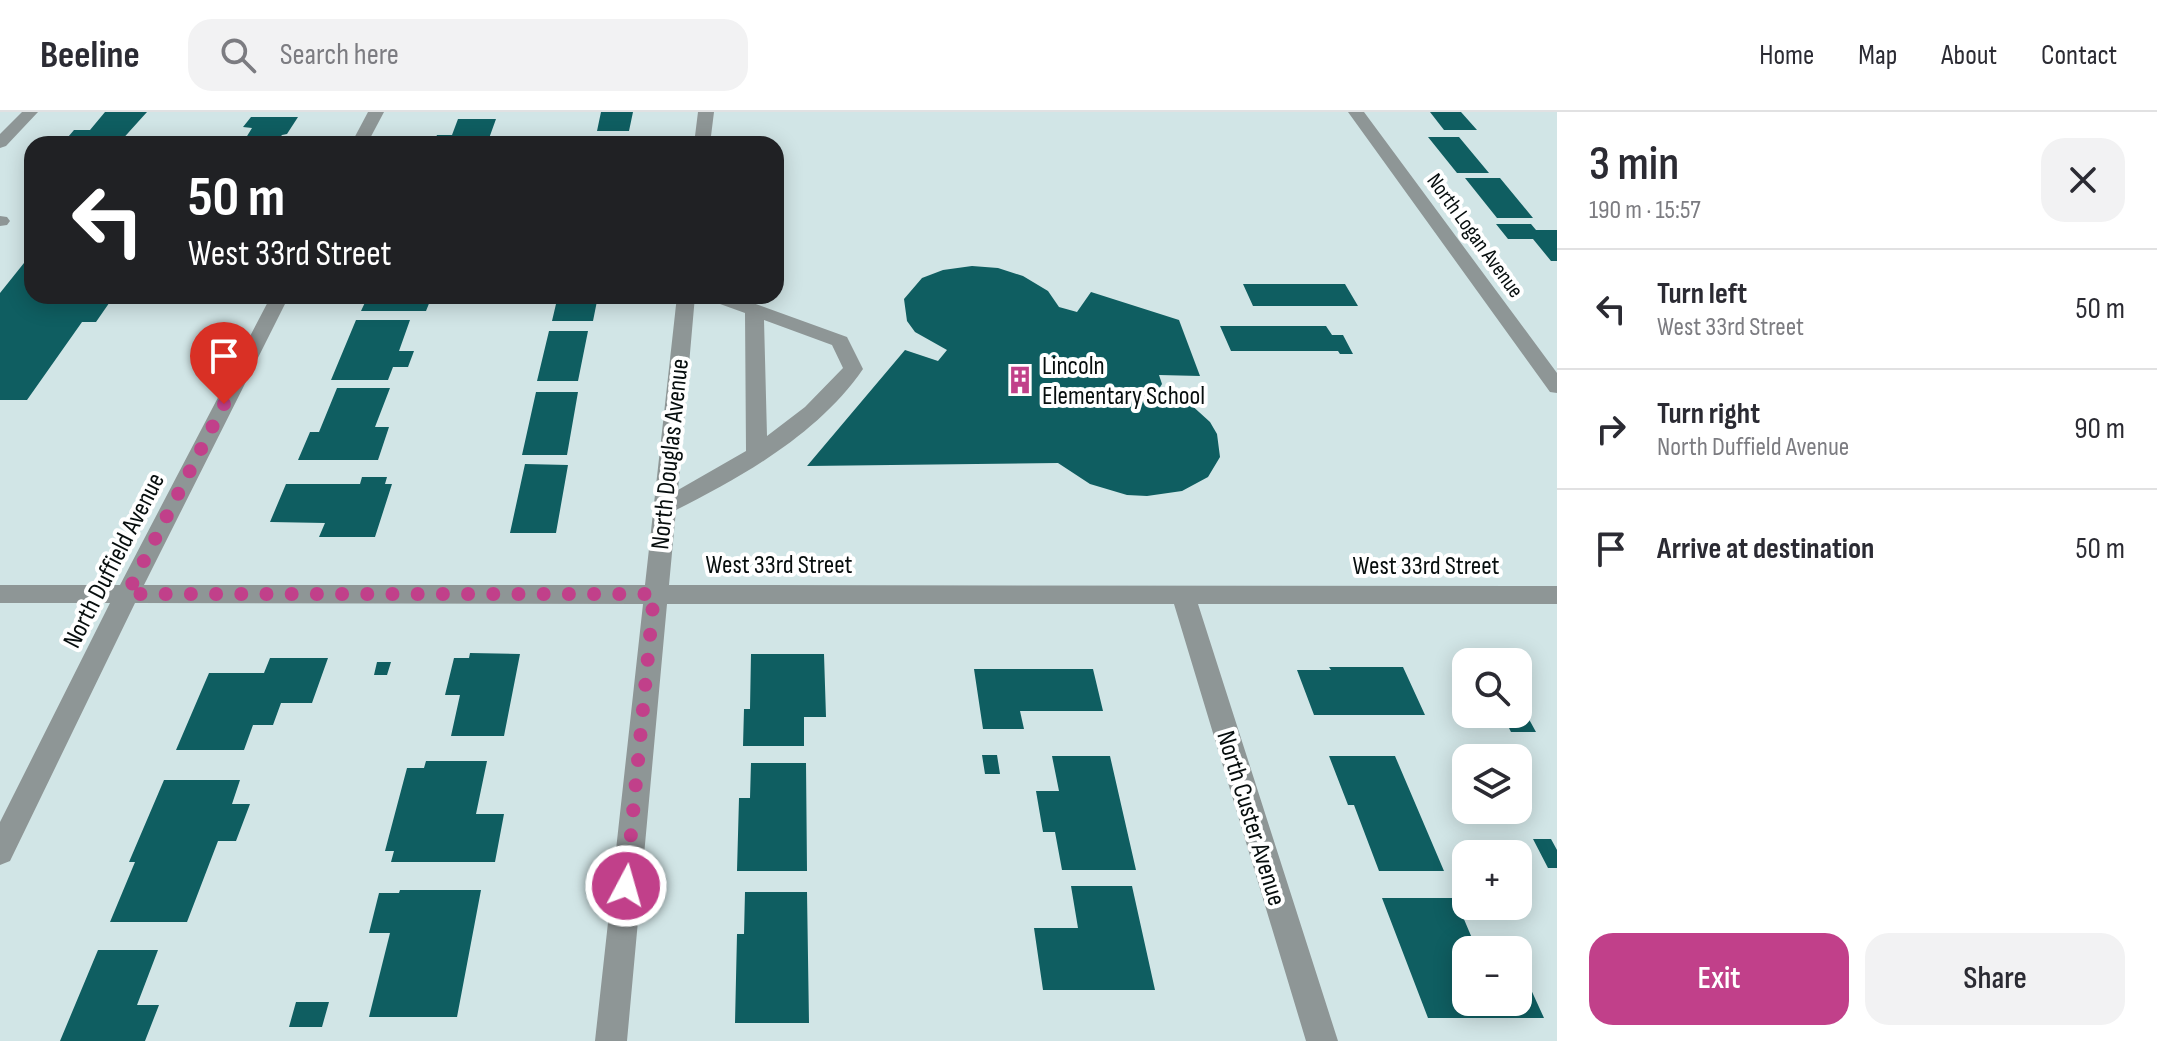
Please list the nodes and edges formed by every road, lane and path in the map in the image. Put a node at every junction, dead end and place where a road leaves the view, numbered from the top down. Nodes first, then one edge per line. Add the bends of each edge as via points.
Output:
1 (30, 112) edge
2 (376, 112) edge
3 (706, 112) edge
4 (1356, 112) edge
5 (363, 136) edge
6 (703, 136) edge
7 (0, 143) edge
8 (276, 304) edge
9 (685, 304) edge
10 (738, 304) edge
11 (754, 310) junction
12 (1557, 387) edge
13 (757, 453) junction
14 (664, 506) junction
15 (0, 594) edge
16 (127, 594) junction
17 (654, 594) junction
18 (1183, 595) junction
19 (1557, 595) edge
20 (0, 852) edge
21 (611, 1041) edge
22 (1322, 1041) edge

1 - 7 street
2 - 5 street
3 - 6 street
4 - 12 street, North Logan Avenue
8 - 16 street, North Duffield Avenue
9 - 14 street, North Douglas Avenue
10 - 11 street
11 - 13 street
11 - 13 street via 840,341 853,369 823,404
13 - 14 street via 719,480
14 - 17 street, North Douglas Avenue
15 - 16 street, West 33rd Street
16 - 17 street, West 33rd Street
16 - 20 street, North Duffield Avenue
17 - 18 street, West 33rd Street
17 - 21 street, North Douglas Avenue
18 - 19 street, West 33rd Street
18 - 22 street, North Custer Avenue

